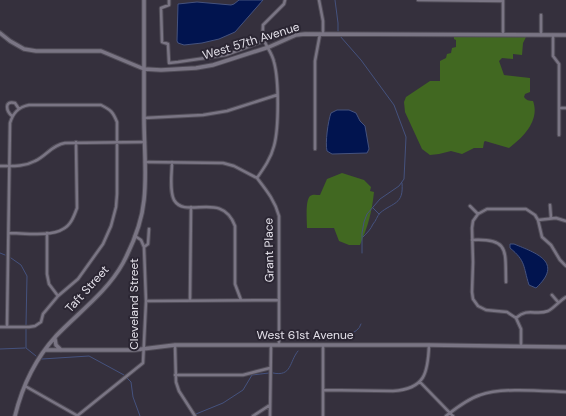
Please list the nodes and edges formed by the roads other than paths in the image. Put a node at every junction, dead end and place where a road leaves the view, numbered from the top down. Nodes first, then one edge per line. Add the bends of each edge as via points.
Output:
1 (144, 0) edge
2 (169, 0) edge
3 (285, 0) edge
4 (319, 0) edge
5 (418, 0) edge
6 (503, 0) edge
7 (541, 15) dead end
8 (296, 29) dead end
9 (0, 33) edge
10 (322, 33) junction
11 (503, 34) junction
12 (541, 35) junction
13 (553, 35) junction
14 (566, 35) edge
15 (264, 40) junction
16 (268, 47) junction
17 (144, 69) junction
18 (277, 95) junction
19 (558, 108) junction
20 (566, 108) edge
21 (18, 110) junction
22 (12, 116) junction
23 (144, 118) junction
24 (559, 135) dead end
25 (76, 142) junction
26 (145, 142) junction
27 (118, 143) junction
28 (315, 149) dead end
29 (145, 162) junction
30 (172, 162) junction
31 (0, 166) edge
32 (9, 166) junction
33 (257, 178) junction
34 (550, 205) dead end
35 (470, 206) dead end
36 (190, 207) junction
37 (478, 214) junction
38 (551, 218) junction
39 (538, 220) junction
40 (566, 221) edge
41 (149, 229) dead end
42 (9, 233) junction
43 (47, 233) junction
44 (135, 236) junction
45 (472, 240) junction
46 (144, 247) junction
47 (566, 266) edge
48 (506, 282) dead end
49 (552, 295) dead end
50 (58, 296) junction
51 (566, 297) edge
52 (190, 300) junction
53 (241, 300) junction
54 (279, 300) junction
55 (146, 301) junction
56 (558, 302) junction
57 (516, 318) junction
58 (0, 327) edge
59 (7, 327) junction
60 (55, 338) junction
61 (323, 344) junction
62 (175, 345) junction
63 (271, 345) junction
64 (279, 345) junction
65 (429, 345) junction
66 (521, 346) junction
67 (566, 347) edge
68 (144, 349) junction
69 (45, 350) junction
70 (62, 350) junction
71 (270, 368) junction
72 (175, 375) junction
73 (420, 382) junction
74 (25, 386) junction
75 (323, 390) junction
76 (566, 392) edge
77 (270, 405) junction
78 (450, 413) junction
79 (15, 416) edge
80 (78, 416) edge
81 (195, 416) edge
82 (252, 416) edge
83 (270, 416) edge
84 (323, 416) edge
85 (446, 416) edge
86 (453, 416) edge

1 - 17 main road
2 - 15 street via 169,5 161,8 162,42 168,44 169,63 226,55
3 - 15 street via 284,4 264,22
4 - 10 street
5 - 6 street
6 - 11 street
7 - 12 street
8 - 15 street
9 - 17 main road, West 57th Avenue via 24,49 101,51
10 - 11 main road, West 57th Avenue
10 - 16 main road, West 57th Avenue via 296,35
10 - 28 street via 315,62
11 - 12 main road, West 57th Avenue
12 - 13 main road, West 57th Avenue
13 - 14 main road, West 57th Avenue
13 - 19 street via 553,56 559,64
15 - 16 street
16 - 17 main road, West 57th Avenue via 208,66 172,70
16 - 18 street via 277,73
17 - 23 main road
18 - 23 street via 228,111
18 - 33 street via 275,144
19 - 20 street
19 - 24 street
21 - 22 street
21 - 22 street via 15,103 8,104 7,110
21 - 27 street via 29,105 101,106 113,112 117,122
22 - 32 street
23 - 26 main road
25 - 27 street
25 - 32 street via 56,146 36,161
25 - 43 street via 77,208 73,218 63,229
26 - 27 street
26 - 29 main road
27 - 50 street via 116,207 103,244 78,279
29 - 30 street
29 - 44 main road, Taft Street via 144,200
30 - 33 street via 223,163
30 - 36 street via 174,199 177,204
31 - 32 street
32 - 42 street
33 - 54 street, Grant Place via 276,205 278,216
34 - 38 street
35 - 37 street
36 - 52 street
36 - 53 street via 219,207 232,219 235,226 234,278
37 - 39 street via 487,209 522,209 533,213
37 - 45 street via 472,224
38 - 39 street
38 - 40 street
39 - 47 street via 542,237
41 - 46 street via 148,244
42 - 43 street
42 - 59 street
43 - 50 street via 47,274 49,284
44 - 46 street, Cleveland Street via 141,240
44 - 60 main road, Taft Street via 115,275 93,302
45 - 48 street via 491,240 500,245 505,255
45 - 57 street via 472,292 475,303 486,310 507,312
46 - 55 street, Cleveland Street
49 - 56 street
50 - 59 street via 35,326
51 - 56 street
52 - 53 street
52 - 55 street
53 - 54 street
54 - 64 street, Grant Place
55 - 68 street, Cleveland Street
56 - 57 street via 547,311 526,312
57 - 66 street via 521,329
58 - 59 street
60 - 69 main road, Taft Street
60 - 70 main road via 56,345
61 - 64 main road, West 61st Avenue
61 - 65 main road, West 61st Avenue
61 - 75 street
62 - 63 main road, West 61st Avenue
62 - 68 main road, West 61st Avenue
62 - 72 street
63 - 64 main road, West 61st Avenue
63 - 71 street
65 - 66 main road, West 61st Avenue
65 - 73 street via 427,369
66 - 67 main road, West 61st Avenue
68 - 70 main road, West 61st Avenue
68 - 80 street, Cleveland Street via 143,363
69 - 70 main road, West 61st Avenue
69 - 74 main road, Taft Street
71 - 72 street via 243,375
71 - 77 street
72 - 81 street via 179,391
73 - 75 street via 403,390
73 - 78 street
74 - 79 main road, Taft Street
74 - 80 street
75 - 84 street
76 - 78 street via 495,391 466,401
77 - 82 street
77 - 83 street
78 - 85 street
78 - 86 street

